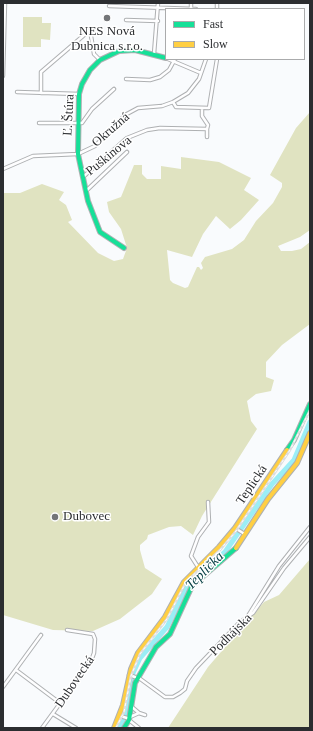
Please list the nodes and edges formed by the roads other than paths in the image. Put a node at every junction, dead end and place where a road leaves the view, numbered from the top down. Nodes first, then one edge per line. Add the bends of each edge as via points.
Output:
1 (5, 3) edge
2 (158, 3) edge
3 (109, 6) dead end
4 (158, 8) junction
5 (165, 8) edge
6 (126, 20) dead end
7 (158, 21) junction
8 (3, 34) edge
9 (154, 54) junction
10 (165, 58) edge
11 (100, 60) junction
12 (174, 60) edge
13 (206, 60) edge
14 (217, 60) edge
15 (201, 73) junction
16 (3, 76) edge
17 (126, 79) dead end
18 (114, 89) dead end
19 (17, 92) dead end
20 (41, 93) junction
21 (79, 94) junction
22 (173, 102) junction
23 (202, 108) junction
24 (39, 123) dead end
25 (78, 124) junction
26 (207, 129) junction
27 (207, 137) dead end
28 (127, 152) dead end
29 (78, 154) junction
30 (3, 169) edge
31 (82, 178) junction
32 (85, 192) junction
33 (124, 248) dead end
34 (310, 404) edge
35 (310, 433) edge
36 (208, 502) dead end
37 (310, 526) edge
38 (237, 528) junction
39 (244, 533) junction
40 (310, 537) edge
41 (198, 567) junction
42 (248, 617) junction
43 (67, 630) dead end
44 (40, 635) dead end
45 (16, 670) junction
46 (134, 676) junction
47 (3, 687) edge
48 (60, 703) junction
49 (131, 706) junction
50 (139, 713) junction
51 (53, 714) junction
52 (145, 715) dead end
53 (126, 718) junction
54 (42, 728) edge
55 (76, 728) edge
56 (114, 728) edge
57 (124, 728) edge
58 (139, 728) edge

1 - 8 street
2 - 4 street
3 - 4 street
4 - 5 street
4 - 7 street
6 - 7 street
7 - 9 street
8 - 16 street
9 - 10 street, Ľ. Štúra
9 - 11 street, Ľ. Štúra via 135,50 119,51
11 - 20 street via 94,54 90,30 42,72
11 - 21 street, Ľ. Štúra via 86,76
12 - 15 street, Ľ. Štúra
12 - 17 street via 166,73 155,79
13 - 15 street, Okružná
14 - 23 street via 209,108
15 - 22 street, Okružná via 193,88
18 - 25 street via 92,109 82,123
19 - 20 street
20 - 21 street
21 - 25 street, Ľ. Štúra
22 - 23 street via 176,107
22 - 29 street, Okružná via 132,111 116,122 95,146
23 - 26 street
24 - 25 street
25 - 29 street, Ľ. Štúra
26 - 27 street
26 - 31 street, Puškinova via 147,130 127,138
28 - 32 street
29 - 30 street, Okružná via 33,156
29 - 31 street, Ľ. Štúra
31 - 32 street, Ľ. Štúra
32 - 33 street, Ľ. Štúra via 100,232
34 - 38 street, Teplická via 294,440
35 - 39 street via 298,463
36 - 41 street via 209,522 198,537 192,556
37 - 42 street via 279,566
38 - 39 street
38 - 41 street, Teplická
39 - 46 street via 227,557 192,586 170,634 156,647
40 - 42 street, Podhájska
41 - 46 street, Teplická via 182,584 165,618 138,653
42 - 46 street, Podhájska via 239,623 196,668 185,689 176,695 165,697
43 - 48 street, Dubovecká via 93,634 95,648 91,661
44 - 45 street
45 - 47 street
45 - 48 street
46 - 49 street
46 - 53 street, Teplická
48 - 51 street, Dubovecká
49 - 50 street
49 - 53 street
50 - 52 street
50 - 53 street
51 - 54 street, Dubovecká
51 - 55 street
53 - 56 street, Teplická
53 - 57 street
53 - 58 street

